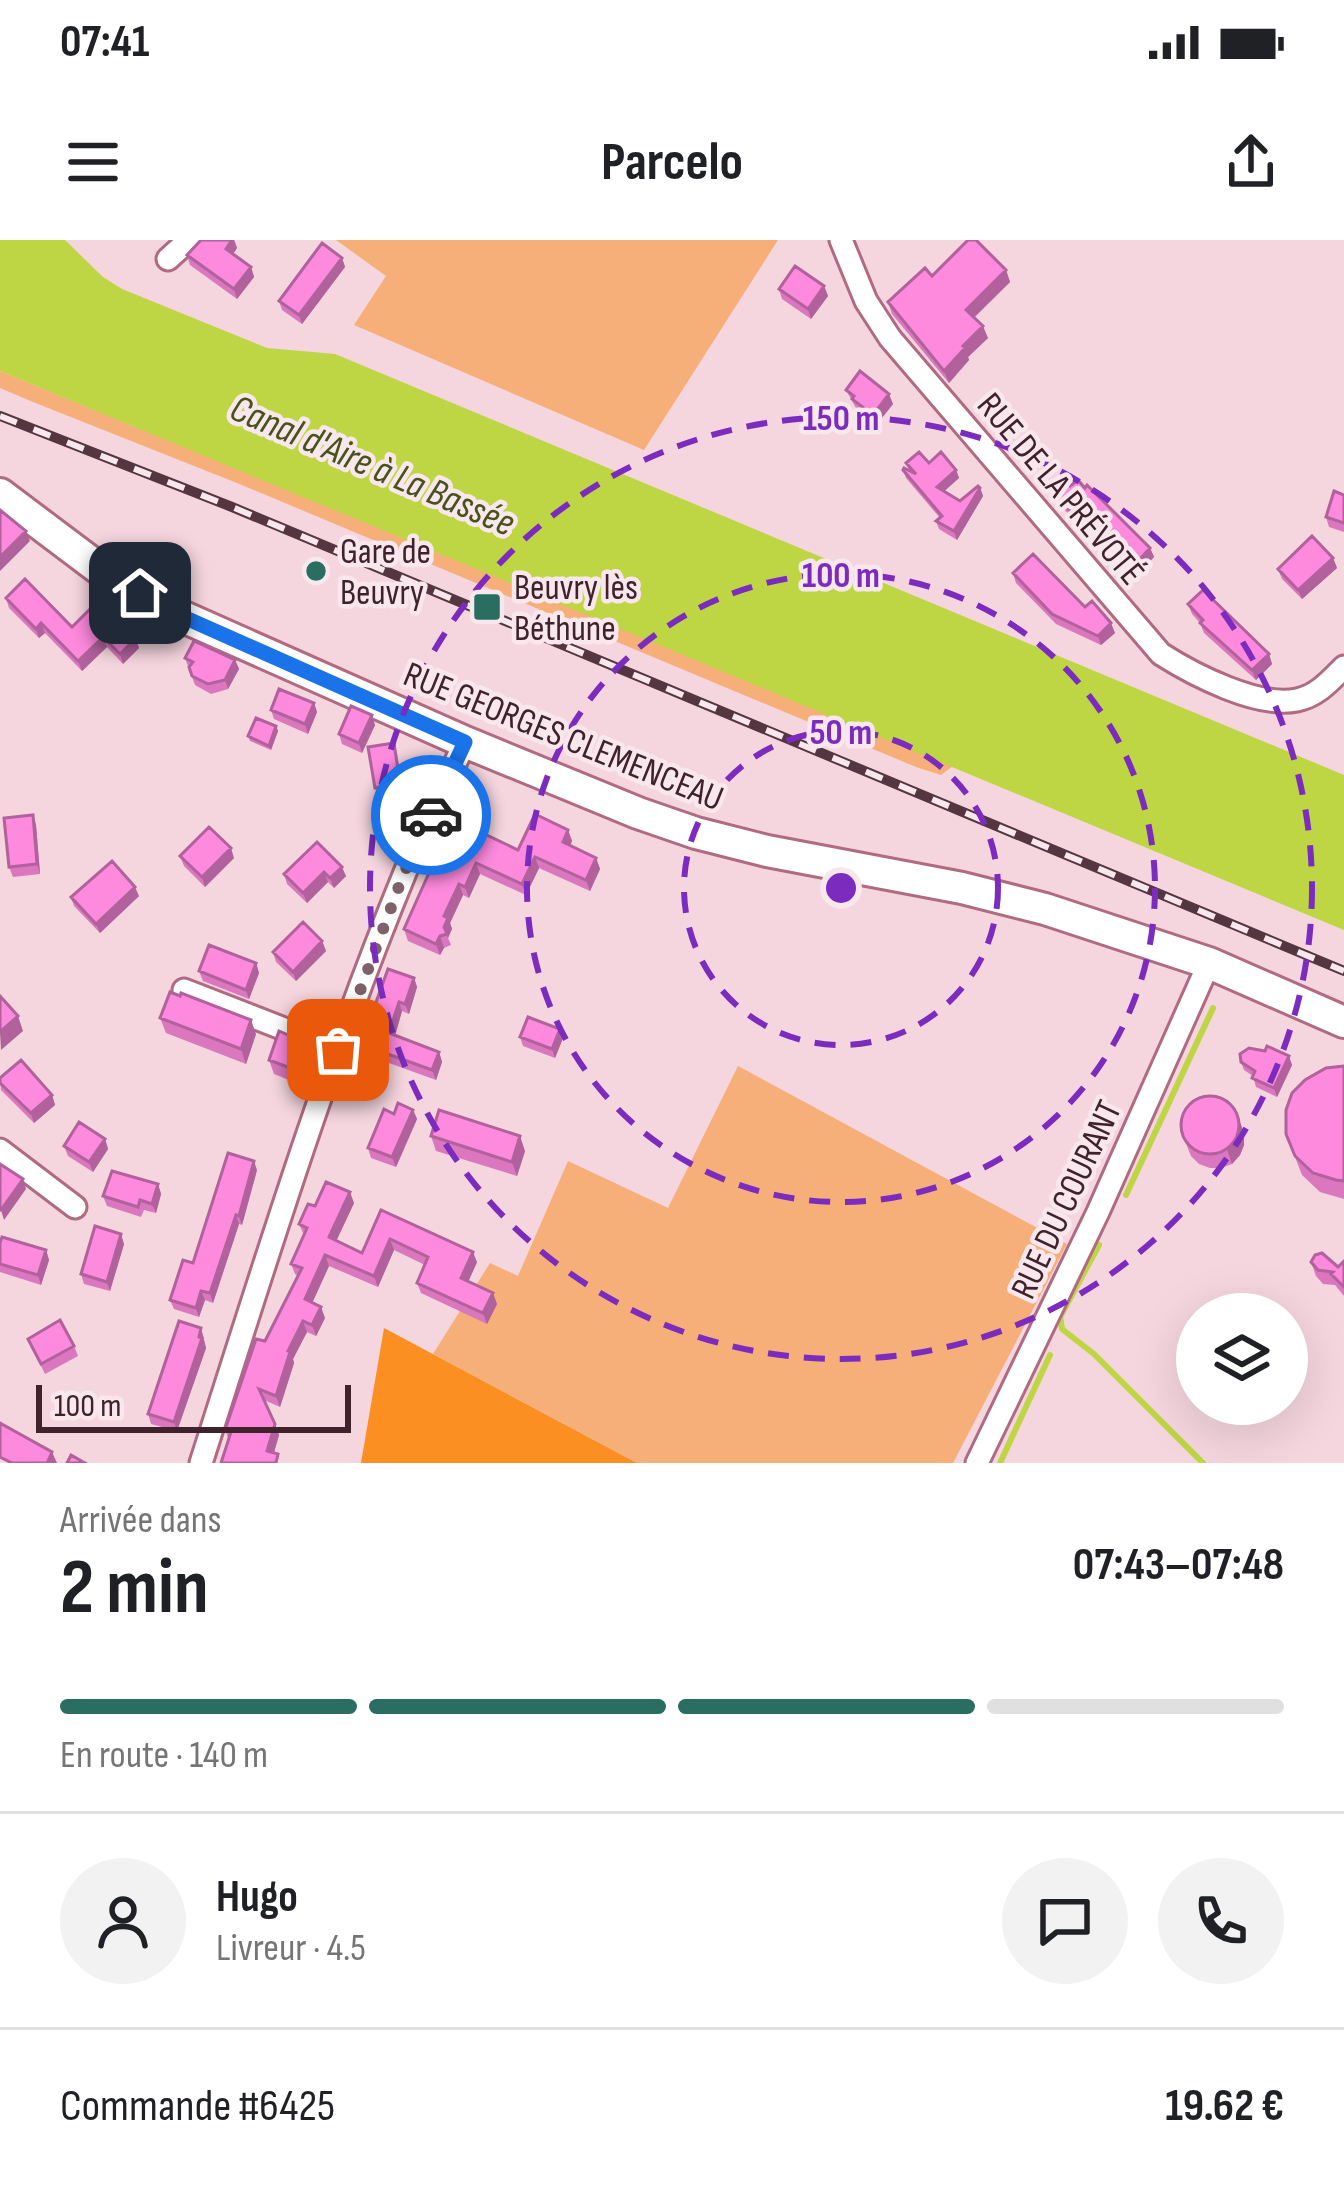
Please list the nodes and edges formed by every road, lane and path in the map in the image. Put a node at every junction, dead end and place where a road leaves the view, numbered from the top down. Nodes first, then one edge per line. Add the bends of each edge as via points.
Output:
1 (189, 240) edge
2 (841, 240) edge
3 (168, 259) dead end
4 (0, 494) edge
5 (1344, 668) edge
6 (465, 742) junction
7 (1209, 963) junction
8 (184, 990) edge
9 (1344, 1022) edge
10 (338, 1050) junction
11 (0, 1150) edge
12 (75, 1207) dead end
13 (200, 1463) edge
14 (977, 1463) edge

1 - 3 street
2 - 5 street, RUE DE LA PRÉVOTÉ via 890,338 1161,655 1256,698 1296,700 1322,690
4 - 6 street, RUE GEORGES CLEMENCEAU via 113,579 179,615
6 - 7 street, RUE GEORGES CLEMENCEAU via 696,833 982,893
6 - 10 street via 404,873
7 - 9 street, RUE GEORGES CLEMENCEAU
7 - 14 street, RUE DU COURANT
8 - 10 street
10 - 13 street
11 - 12 street

